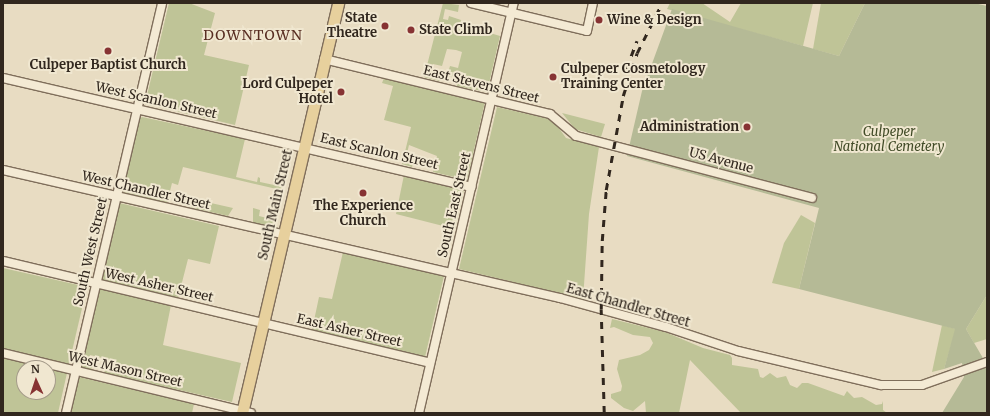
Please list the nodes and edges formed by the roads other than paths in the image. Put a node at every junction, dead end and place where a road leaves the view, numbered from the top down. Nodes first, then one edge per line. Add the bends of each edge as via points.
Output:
1 (162, 3) edge
2 (338, 3) edge
3 (471, 3) edge
4 (514, 3) edge
5 (593, 3) edge
6 (512, 13) junction
7 (324, 59) junction
8 (3, 78) edge
9 (492, 100) junction
10 (136, 108) junction
11 (304, 147) junction
12 (624, 148) joint
13 (3, 170) edge
14 (472, 187) junction
15 (116, 196) junction
16 (812, 198) dead end
17 (283, 234) junction
18 (3, 261) edge
19 (452, 273) junction
20 (96, 283) junction
21 (263, 323) junction
22 (3, 354) edge
23 (987, 362) edge
24 (430, 363) junction
25 (76, 371) junction
26 (245, 412) edge
27 (66, 413) edge
28 (418, 413) edge

1 - 10 street, South West Street
2 - 7 main road, South Main Street
3 - 6 street
4 - 6 street, South East Street
5 - 6 street via 587,31
6 - 9 street, South East Street
7 - 9 street, East Stevens Street
7 - 11 main road, South Main Street
8 - 10 street, West Scanlon Street
9 - 12 street, East Stevens Street via 552,114 574,136
9 - 14 street, South East Street
10 - 11 street, West Scanlon Street
10 - 15 street, South West Street
11 - 14 street, East Scanlon Street
11 - 17 main road, South Main Street
12 - 16 street, US Avenue
13 - 15 street, West Chandler Street
14 - 19 street, South East Street
15 - 17 street, West Chandler Street
15 - 20 street, South West Street
17 - 19 street, East Chandler Street
17 - 21 main road, South Main Street
18 - 20 street, West Asher Street
19 - 23 street, East Chandler Street via 601,309 738,351 881,385 922,385
19 - 24 street, South East Street
20 - 21 street, West Asher Street
20 - 25 street, South West Street
21 - 24 street, East Asher Street
21 - 26 main road, South Main Street
22 - 25 street, West Mason Street
24 - 28 street, South East Street
25 - 26 street, West Mason Street
25 - 27 street, South West Street

